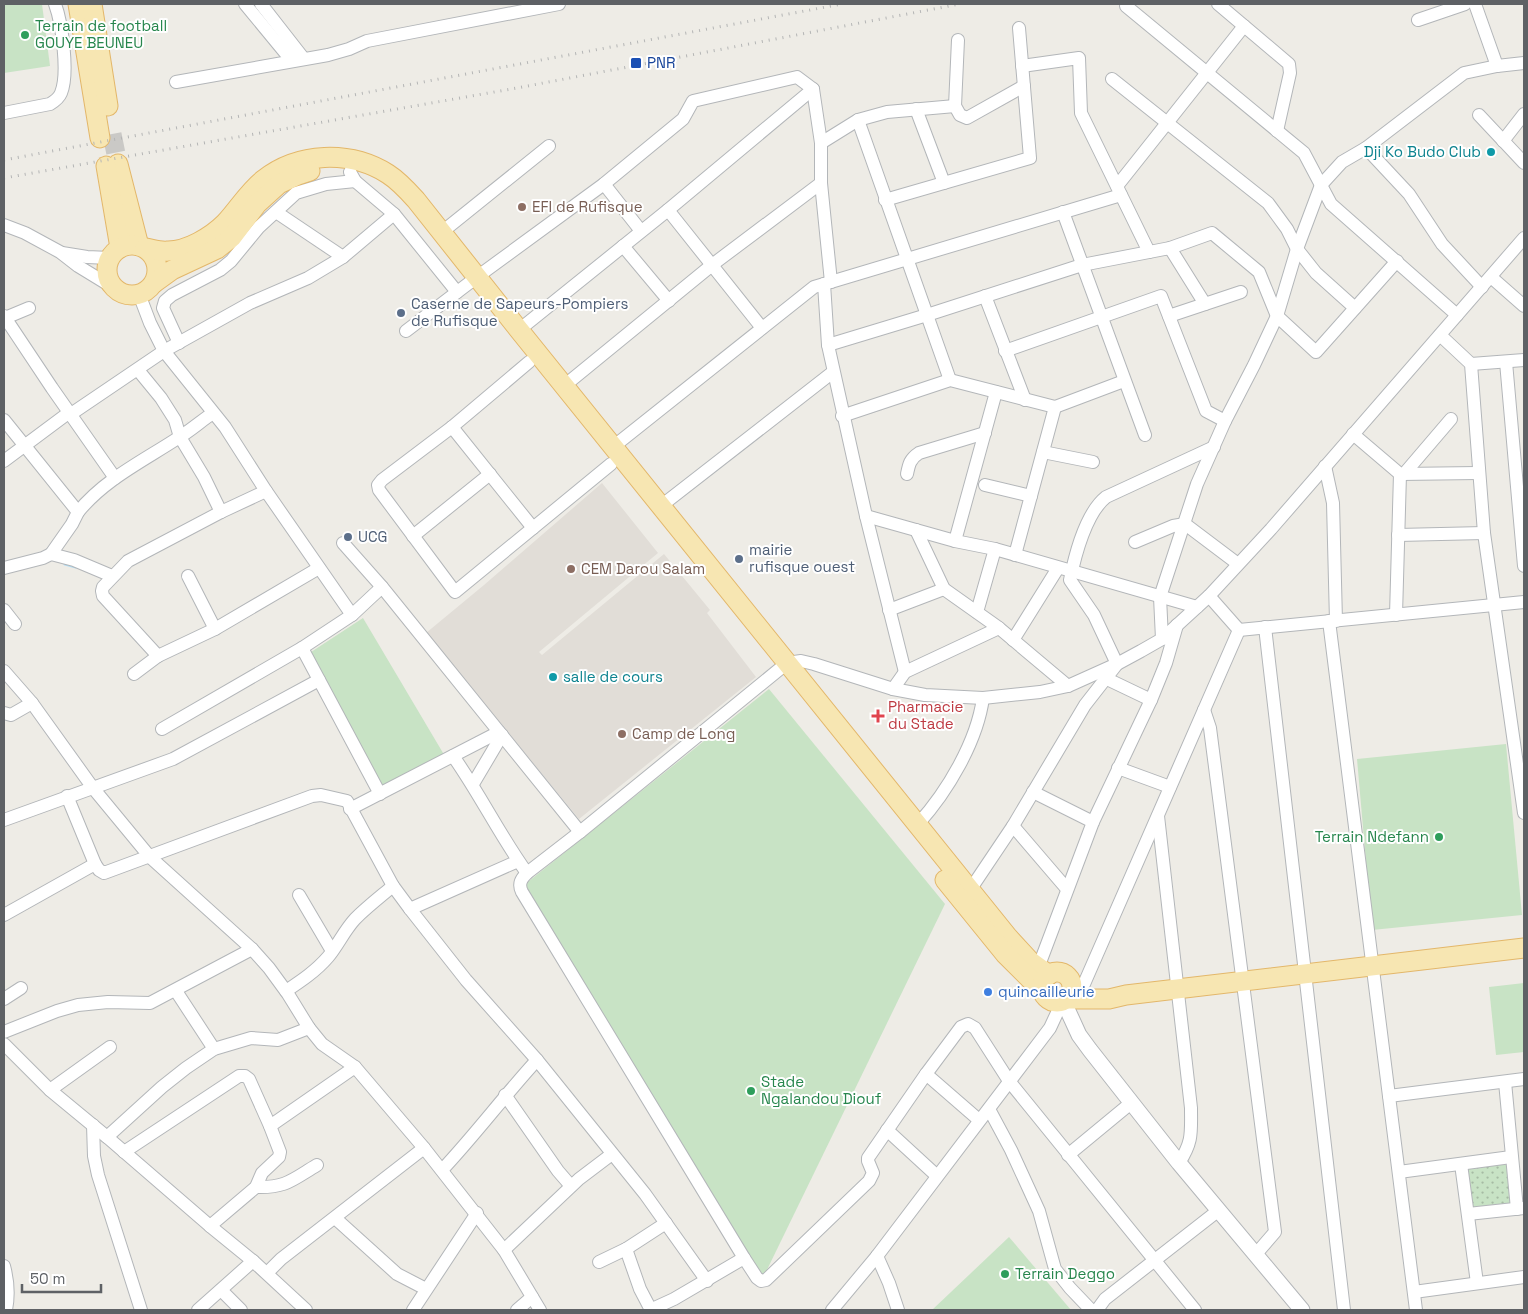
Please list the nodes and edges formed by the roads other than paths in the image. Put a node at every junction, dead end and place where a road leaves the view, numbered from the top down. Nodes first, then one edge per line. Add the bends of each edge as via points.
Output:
1 (54, 4) edge
2 (78, 4) edge
3 (92, 4) edge
4 (245, 4) edge
5 (260, 4) edge
6 (559, 4) edge
7 (1218, 4) edge
8 (1465, 4) edge
9 (1475, 4) edge
10 (1126, 6) dead end
11 (1418, 20) dead end
12 (1244, 26) junction
13 (1019, 28) dead end
14 (958, 40) dead end
15 (298, 60) junction
16 (1524, 63) edge
17 (1022, 66) junction
18 (1497, 66) junction
19 (1207, 73) junction
20 (1112, 80) dead end
21 (176, 82) dead end
22 (1024, 86) junction
23 (813, 89) junction
24 (956, 106) junction
25 (916, 109) junction
26 (4, 113) edge
27 (1524, 114) edge
28 (1479, 115) dead end
29 (858, 120) junction
30 (1167, 123) junction
31 (1278, 131) junction
32 (1503, 141) junction
33 (821, 143) junction
34 (549, 146) dead end
35 (1366, 148) junction
36 (1524, 164) edge
37 (353, 176) junction
38 (821, 183) junction
39 (944, 183) junction
40 (604, 184) junction
41 (1322, 185) junction
42 (1119, 190) junction
43 (885, 200) junction
44 (668, 210) junction
45 (276, 212) junction
46 (1063, 212) junction
47 (394, 214) junction
48 (4, 224) edge
49 (442, 232) junction
50 (641, 232) junction
51 (1524, 238) edge
52 (623, 246) junction
53 (142, 247) junction
54 (1170, 248) junction
55 (1297, 249) junction
56 (60, 252) junction
57 (1150, 252) junction
58 (115, 253) junction
59 (343, 257) junction
60 (907, 259) junction
61 (1397, 261) junction
62 (712, 265) junction
63 (1082, 265) junction
64 (1491, 276) junction
65 (154, 283) junction
66 (827, 283) junction
67 (467, 284) junction
68 (1482, 286) junction
69 (114, 288) junction
70 (1241, 292) dead end
71 (138, 294) junction
72 (985, 296) junction
73 (669, 301) junction
74 (1205, 304) junction
75 (1524, 306) edge
76 (29, 308) dead end
77 (1355, 308) junction
78 (927, 315) junction
79 (1457, 315) junction
80 (1169, 316) junction
81 (1277, 316) junction
82 (5, 317) edge
83 (1101, 317) junction
84 (762, 328) junction
85 (518, 330) junction
86 (406, 331) dead end
87 (1440, 335) junction
88 (179, 343) junction
89 (828, 346) junction
90 (164, 351) junction
91 (1005, 351) junction
92 (1524, 360) edge
93 (529, 362) junction
94 (1506, 362) junction
95 (1471, 364) junction
96 (138, 370) junction
97 (833, 372) junction
98 (950, 380) junction
99 (1124, 381) junction
100 (564, 386) junction
101 (996, 392) junction
102 (1025, 400) junction
103 (1055, 407) junction
104 (213, 413) junction
105 (70, 414) junction
106 (842, 416) junction
107 (4, 420) edge
108 (1451, 420) dead end
109 (1225, 421) junction
110 (452, 427) junction
111 (985, 433) junction
112 (1353, 434) junction
113 (1145, 435) dead end
114 (180, 437) junction
115 (23, 445) junction
116 (1214, 446) junction
117 (1043, 452) junction
118 (612, 455) junction
119 (4, 461) edge
120 (1093, 462) dead end
121 (1326, 466) junction
122 (1478, 473) junction
123 (490, 474) junction
124 (907, 474) dead end
125 (1402, 474) junction
126 (114, 478) junction
127 (985, 485) dead end
128 (1521, 485) edge
129 (266, 491) junction
130 (1031, 496) junction
131 (661, 506) junction
132 (78, 512) junction
133 (221, 512) junction
134 (866, 516) junction
135 (1185, 524) junction
136 (533, 528) junction
137 (916, 530) junction
138 (1484, 533) junction
139 (1523, 533) edge
140 (1398, 534) junction
141 (413, 536) junction
142 (955, 541) junction
143 (1135, 542) dead end
144 (343, 543) dead end
145 (995, 549) junction
146 (51, 554) junction
147 (1015, 555) junction
148 (1238, 564) junction
149 (1524, 566) edge
150 (4, 568) edge
151 (320, 568) junction
152 (1058, 568) junction
153 (1072, 571) junction
154 (112, 576) junction
155 (188, 576) dead end
156 (382, 587) junction
157 (944, 589) junction
158 (1209, 596) junction
159 (1160, 597) junction
160 (1524, 602) edge
161 (1494, 605) junction
162 (1197, 606) junction
163 (4, 610) edge
164 (889, 610) junction
165 (977, 612) junction
166 (352, 615) junction
167 (1396, 615) junction
168 (1332, 621) junction
169 (15, 624) dead end
170 (1177, 625) junction
171 (1264, 627) junction
172 (999, 628) junction
173 (215, 629) junction
174 (1239, 630) junction
175 (1162, 639) junction
176 (1013, 640) junction
177 (302, 648) junction
178 (158, 656) junction
179 (1117, 664) junction
180 (783, 666) junction
181 (4, 671) edge
182 (905, 672) junction
183 (134, 674) dead end
184 (1105, 678) junction
185 (319, 680) junction
186 (1068, 686) junction
187 (893, 689) junction
188 (983, 698) junction
189 (1150, 700) junction
190 (32, 703) junction
191 (1204, 710) junction
192 (4, 713) edge
193 (162, 729) dead end
194 (501, 734) junction
195 (1519, 737) edge
196 (453, 756) junction
197 (1118, 768) junction
198 (473, 784) junction
199 (1170, 786) junction
200 (93, 788) junction
201 (1033, 792) junction
202 (380, 794) junction
203 (67, 796) junction
204 (350, 809) junction
205 (1524, 813) edge
206 (1158, 816) junction
207 (4, 820) edge
208 (1093, 822) junction
209 (918, 824) junction
210 (1013, 826) junction
211 (580, 832) junction
212 (150, 857) junction
213 (518, 861) junction
214 (96, 864) junction
215 (527, 873) junction
216 (393, 886) junction
217 (1067, 889) junction
218 (970, 890) junction
219 (299, 895) dead end
220 (410, 909) junction
221 (4, 916) edge
222 (1524, 948) edge
223 (252, 949) junction
224 (332, 951) junction
225 (1372, 966) junction
226 (1043, 971) junction
227 (1305, 974) junction
228 (1243, 981) junction
229 (1077, 982) junction
230 (20, 988) dead end
231 (1178, 989) junction
232 (176, 991) junction
233 (286, 991) junction
234 (1126, 995) junction
235 (1057, 998) junction
236 (4, 999) edge
237 (309, 1028) junction
238 (4, 1032) edge
239 (4, 1044) edge
240 (110, 1047) dead end
241 (214, 1049) junction
242 (537, 1060) junction
243 (355, 1067) junction
244 (926, 1074) junction
245 (1524, 1079) edge
246 (1010, 1081) junction
247 (1504, 1082) junction
248 (50, 1090) junction
249 (504, 1095) junction
250 (1389, 1096) junction
251 (1131, 1103) junction
252 (989, 1108) junction
253 (979, 1120) junction
254 (93, 1125) junction
255 (270, 1126) junction
256 (887, 1130) junction
257 (107, 1137) junction
258 (424, 1148) junction
259 (124, 1152) junction
260 (612, 1154) junction
261 (1068, 1155) junction
262 (1511, 1157) junction
263 (1179, 1163) junction
264 (1461, 1164) junction
265 (317, 1165) dead end
266 (442, 1170) junction
267 (1399, 1172) junction
268 (937, 1176) junction
269 (571, 1186) junction
270 (256, 1187) junction
271 (1521, 1208) edge
272 (1219, 1210) junction
273 (477, 1213) junction
274 (1468, 1214) junction
275 (335, 1218) junction
276 (666, 1223) junction
277 (210, 1226) junction
278 (626, 1249) junction
279 (504, 1250) junction
280 (1256, 1254) junction
281 (877, 1256) junction
282 (744, 1258) junction
283 (254, 1261) junction
284 (1155, 1261) junction
285 (599, 1262) dead end
286 (4, 1266) edge
287 (267, 1273) junction
288 (1524, 1277) edge
289 (707, 1281) junction
290 (1477, 1284) junction
291 (426, 1289) junction
292 (221, 1290) junction
293 (1414, 1292) junction
294 (532, 1297) junction
295 (6, 1310) edge
296 (140, 1310) edge
297 (198, 1310) edge
298 (239, 1310) edge
299 (306, 1310) edge
300 (413, 1310) edge
301 (516, 1310) edge
302 (540, 1310) edge
303 (651, 1310) edge
304 (832, 1310) edge
305 (898, 1310) edge
306 (1092, 1310) edge
307 (1097, 1310) edge
308 (1195, 1310) edge
309 (1302, 1310) edge
310 (1344, 1310) edge
311 (1416, 1310) edge

1 - 26 street via 62,31 64,80 61,93 50,104
2 - 3 main road via 106,136
4 - 15 street
5 - 15 street
6 - 15 street via 367,41 328,55
7 - 12 street
8 - 11 street
9 - 18 street
10 - 19 street
12 - 19 street
12 - 31 street via 1289,64
13 - 17 street
14 - 24 street
15 - 21 street
16 - 18 street
17 - 22 street
17 - 42 street via 1079,58 1081,113
18 - 35 street via 1464,73
19 - 30 street
19 - 31 street
20 - 30 street
22 - 24 street via 967,118 960,115
22 - 39 street via 1030,158
23 - 33 street
23 - 40 street via 797,77 693,101 683,119
23 - 44 street
24 - 25 street
25 - 29 street
25 - 39 street
27 - 32 street
28 - 32 street
29 - 33 street
29 - 43 street
30 - 42 street
30 - 55 street via 1268,203
31 - 41 street via 1304,153
32 - 36 street
33 - 38 street
34 - 49 street
35 - 41 street via 1342,162
35 - 68 street via 1409,194 1442,244
37 - 45 street via 296,194
37 - 47 street
37 - 65 main road via 340,170 318,169 279,184 217,250 172,270
37 - 67 main road via 360,174 396,195
38 - 62 street
38 - 66 street
39 - 43 street
40 - 50 street
40 - 67 street
41 - 55 street
41 - 61 street via 1331,204
42 - 46 street
42 - 57 street
43 - 60 street
44 - 50 street
44 - 62 street
45 - 59 street
45 - 88 street via 220,270 166,301 163,308
46 - 60 street
46 - 63 street
47 - 59 street
47 - 67 street
48 - 56 street
49 - 53 main road via 389,174 352,159 330,157 278,170 262,181 207,237 167,252
49 - 67 main road
50 - 52 street
51 - 64 street
52 - 73 street
52 - 85 street
53 - 58 main road via 126,246
53 - 58 main road via 112,165
53 - 65 main road via 156,264
54 - 57 street
54 - 74 street
54 - 81 street via 1212,233 1259,272
55 - 77 street via 1316,273
55 - 81 street
56 - 58 street via 88,258
56 - 69 street
57 - 63 street
58 - 69 main road via 107,270
59 - 88 street
60 - 66 street
60 - 78 street
61 - 77 street
61 - 79 street
62 - 73 street
62 - 84 street
63 - 72 street
63 - 83 street
64 - 68 street
64 - 75 street
65 - 71 main road
66 - 84 street via 814,287
66 - 89 street
67 - 85 main road
67 - 86 street
67 - 93 main road
68 - 79 street
69 - 71 main road via 125,294
70 - 74 street
71 - 90 street
72 - 78 street
72 - 91 street
73 - 100 street
74 - 80 street
76 - 82 street
77 - 81 street via 1316,352
78 - 89 street
78 - 98 street
79 - 87 street
80 - 83 street via 1161,296
80 - 109 street via 1206,412
81 - 109 street
82 - 105 street
83 - 91 street
83 - 99 street
84 - 118 street
85 - 100 main road
87 - 95 street
87 - 112 street
88 - 90 street
89 - 97 street
90 - 96 street
90 - 104 street
91 - 102 street
92 - 94 street
93 - 110 street
93 - 118 main road
94 - 95 street
94 - 128 street
95 - 122 street
96 - 105 street
96 - 114 street via 175,420
97 - 106 street
97 - 131 street
98 - 101 street
98 - 106 street
99 - 103 street
99 - 113 street
100 - 118 main road
101 - 102 street
101 - 111 street
102 - 103 street
103 - 117 street
104 - 114 street
104 - 129 street
105 - 115 street
105 - 126 street
106 - 134 street
107 - 115 street
108 - 125 street
109 - 116 street
110 - 123 street
110 - 141 street via 378,485
111 - 124 street via 919,453 909,463
111 - 142 street
112 - 121 street
112 - 125 street
114 - 126 street
114 - 133 street
115 - 119 street
115 - 132 street
116 - 135 street via 1197,484
116 - 153 street via 1099,503 1089,519
117 - 120 street
117 - 130 street
118 - 131 main road
118 - 136 street
118 - 180 main road
121 - 148 street
121 - 168 street via 1333,503
122 - 125 street
122 - 138 street
123 - 136 street
123 - 141 street
125 - 140 street
126 - 132 street
127 - 130 street
128 - 139 street
129 - 133 street
129 - 151 street
130 - 147 street
131 - 180 main road
132 - 146 street
133 - 154 street via 128,561
134 - 137 street
134 - 164 street
135 - 143 street
135 - 148 street
135 - 159 street
136 - 141 street via 456,592
137 - 142 street
137 - 157 street
138 - 140 street
138 - 161 street
139 - 149 street
140 - 167 street
142 - 145 street
144 - 156 street
145 - 147 street
145 - 165 street
146 - 150 street
146 - 154 street
147 - 152 street
148 - 158 street
151 - 166 street
151 - 173 street
152 - 153 street
152 - 176 street
153 - 159 street
153 - 179 street via 1070,580 1094,615
154 - 178 street via 103,587 103,596
155 - 173 street
156 - 166 street
156 - 194 street
157 - 164 street
157 - 165 street
158 - 162 street
158 - 174 street
159 - 162 street
159 - 175 street
160 - 161 street
161 - 167 street
161 - 195 street
162 - 170 street
163 - 169 street
164 - 182 street
165 - 172 street
166 - 177 street
167 - 168 street
168 - 171 street
168 - 225 street
170 - 175 street
170 - 189 street via 1166,663
171 - 174 street
171 - 227 street
172 - 176 street
172 - 182 street
173 - 178 street
174 - 191 street
175 - 179 street
176 - 186 street
177 - 185 street
177 - 193 street
178 - 183 street
179 - 184 street
179 - 186 street
180 - 187 street via 801,661
180 - 209 main road
180 - 211 street
180 - 235 main road via 977,921 1005,954
181 - 190 street
182 - 187 street
184 - 189 street
184 - 201 street
185 - 200 street via 173,759
185 - 202 street
186 - 188 street
187 - 188 street via 925,695
188 - 209 street via 976,730 957,768 933,808
189 - 197 street
190 - 192 street via 11,715
190 - 200 street
191 - 199 street
191 - 228 street via 1210,728
194 - 196 street
194 - 198 street
194 - 211 street
195 - 205 street
196 - 198 street
196 - 202 street
197 - 199 street
197 - 208 street
198 - 213 street
199 - 206 street
200 - 203 street
200 - 212 street
201 - 208 street
201 - 210 street
202 - 204 street
203 - 207 street
203 - 214 street
204 - 212 street via 347,801 321,794 312,796
204 - 216 street
206 - 229 street
206 - 231 street
208 - 217 street
209 - 218 main road
210 - 217 street
210 - 218 street
211 - 215 street
212 - 214 street via 104,872
212 - 223 street
213 - 215 street
213 - 220 street
214 - 221 street
215 - 282 street via 520,881 520,887
216 - 220 street
216 - 224 street via 355,919
217 - 226 street
218 - 226 main road via 1008,938
219 - 224 street
220 - 242 street via 466,980
222 - 225 main road
223 - 232 street
223 - 233 street
224 - 233 street via 305,978
225 - 227 main road
225 - 250 street
226 - 229 main road via 1058,972
226 - 235 main road via 1044,981
227 - 228 main road
227 - 310 street
228 - 231 main road
228 - 280 street via 1275,1232
229 - 234 main road
229 - 235 main road via 1072,990
230 - 236 street
231 - 234 main road
231 - 263 street via 1191,1108 1188,1149
232 - 238 street via 144,1004 108,1002 68,1007
232 - 241 street
233 - 237 street
234 - 235 main road via 1092,1000
235 - 246 street via 1050,1028
235 - 251 street via 1084,1043
237 - 241 street via 278,1040 251,1038
237 - 243 street via 322,1044
239 - 248 street
240 - 248 street
241 - 257 street via 162,1087
242 - 249 street
242 - 260 street
243 - 255 street
243 - 258 street
244 - 246 street via 961,1028 968,1024 975,1028
244 - 253 street
244 - 256 street
245 - 247 street
246 - 252 street
246 - 261 street
247 - 250 street
247 - 262 street
248 - 254 street
249 - 266 street
249 - 269 street
250 - 267 street
251 - 261 street
251 - 263 street
252 - 253 street
252 - 306 street via 1039,1211 1055,1269
253 - 268 street
254 - 257 street
254 - 296 street via 98,1175
255 - 259 street via 249,1079 239,1076
255 - 270 street via 280,1152 279,1158 262,1173
256 - 268 street
256 - 282 street via 868,1158 873,1173 869,1181 766,1280 757,1278
257 - 259 street
258 - 266 street
258 - 275 street
259 - 277 street
260 - 269 street
260 - 276 street
261 - 284 street
262 - 264 street
262 - 271 street
263 - 272 street
264 - 267 street
264 - 274 street
265 - 270 street via 283,1185
266 - 273 street
267 - 293 street
268 - 281 street
269 - 279 street
270 - 277 street
271 - 274 street
272 - 280 street
272 - 284 street
273 - 279 street
273 - 291 street
274 - 290 street
275 - 287 street
275 - 291 street via 390,1269
276 - 278 street
276 - 289 street
277 - 283 street
278 - 285 street
278 - 303 street
279 - 294 street
280 - 309 street
281 - 304 street
281 - 305 street
282 - 289 street
283 - 287 street
283 - 292 street
284 - 307 street via 1106,1299
284 - 308 street
286 - 295 street via 8,1285
287 - 299 street
288 - 290 street
289 - 303 street
290 - 293 street
291 - 300 street
292 - 297 street
292 - 298 street
293 - 311 street
294 - 301 street
294 - 302 street

